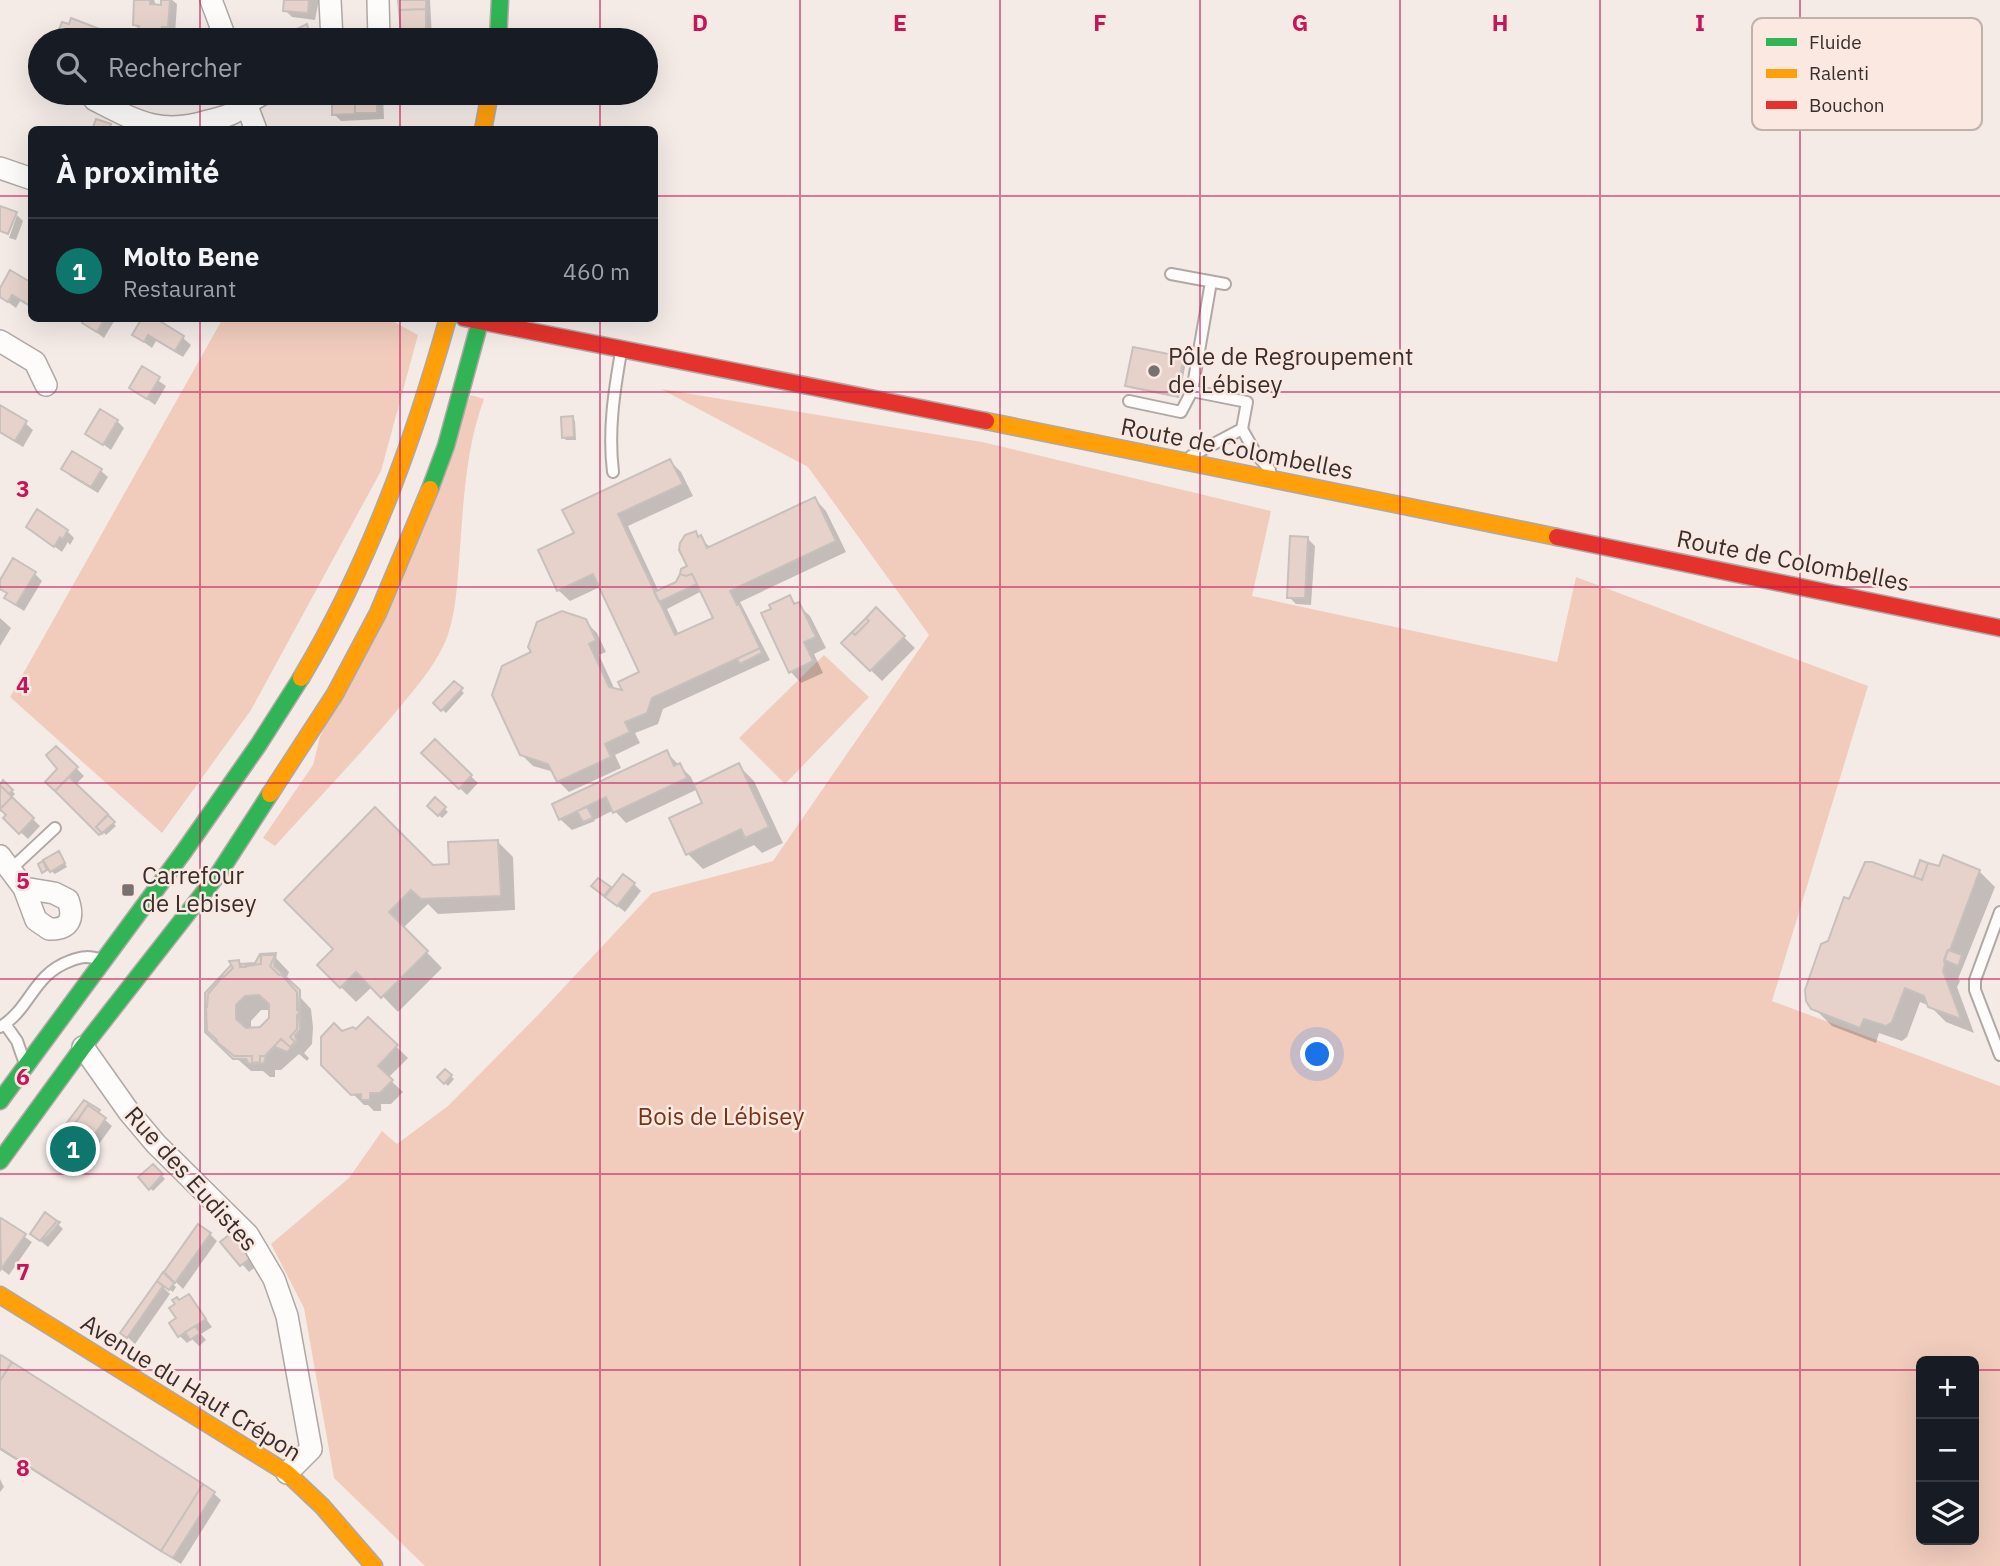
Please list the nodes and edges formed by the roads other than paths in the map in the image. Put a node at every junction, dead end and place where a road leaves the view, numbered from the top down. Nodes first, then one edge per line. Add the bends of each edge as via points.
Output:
1 (211, 0) edge
2 (330, 0) edge
3 (378, 0) edge
4 (500, 0) edge
5 (222, 28) edge
6 (331, 28) edge
7 (379, 28) edge
8 (499, 28) edge
9 (105, 105) edge
10 (239, 105) edge
11 (247, 105) edge
12 (488, 105) edge
13 (500, 105) edge
14 (502, 117) dead end
15 (158, 126) edge
16 (192, 126) edge
17 (254, 126) edge
18 (483, 126) edge
19 (0, 168) edge
20 (28, 178) edge
21 (1171, 274) dead end
22 (1211, 282) junction
23 (1225, 284) dead end
24 (447, 322) edge
25 (475, 322) edge
26 (485, 322) edge
27 (0, 341) edge
28 (621, 350) junction
29 (46, 385) dead end
30 (1192, 391) junction
31 (1129, 401) dead end
32 (1242, 429) junction
33 (1181, 461) junction
34 (613, 472) dead end
35 (1277, 480) junction
36 (2000, 628) edge
37 (55, 828) dead end
38 (5, 863) edge
39 (24, 888) dead end
40 (2000, 912) edge
41 (105, 960) junction
42 (2, 1025) edge
43 (83, 1047) junction
44 (2000, 1055) edge
45 (26, 1066) junction
46 (0, 1101) edge
47 (0, 1161) edge
48 (0, 1294) edge
49 (287, 1473) junction
50 (374, 1566) edge

1 - 5 street
2 - 6 street
3 - 7 street
4 - 8 main road
9 - 15 street
10 - 16 street via 232,114
11 - 17 street
12 - 18 main road
13 - 14 main road
19 - 20 street
21 - 22 lane
22 - 23 lane
22 - 30 lane
24 - 41 main road via 391,493 326,636 273,726
25 - 43 main road via 446,446 415,529 335,694 219,873
26 - 28 main road, Route de Colombelles
27 - 29 street via 35,362
28 - 33 main road, Route de Colombelles
28 - 34 lane via 612,404
30 - 31 lane via 1181,412
30 - 32 lane via 1247,402
32 - 33 lane
32 - 35 lane
33 - 35 main road, Route de Colombelles
35 - 36 main road, Route de Colombelles
37 - 38 lane
38 - 39 street
40 - 44 lane via 1975,980
41 - 42 lane via 90,956 55,967 12,1020
41 - 45 main road
42 - 45 lane via 17,1041
43 - 47 main road
43 - 49 street, Rue des Eudistes via 156,1144 248,1235 274,1279 287,1316 311,1448
45 - 46 main road
48 - 49 main road, Avenue du Haut Crépon
49 - 50 main road, Avenue du Haut Crépon

